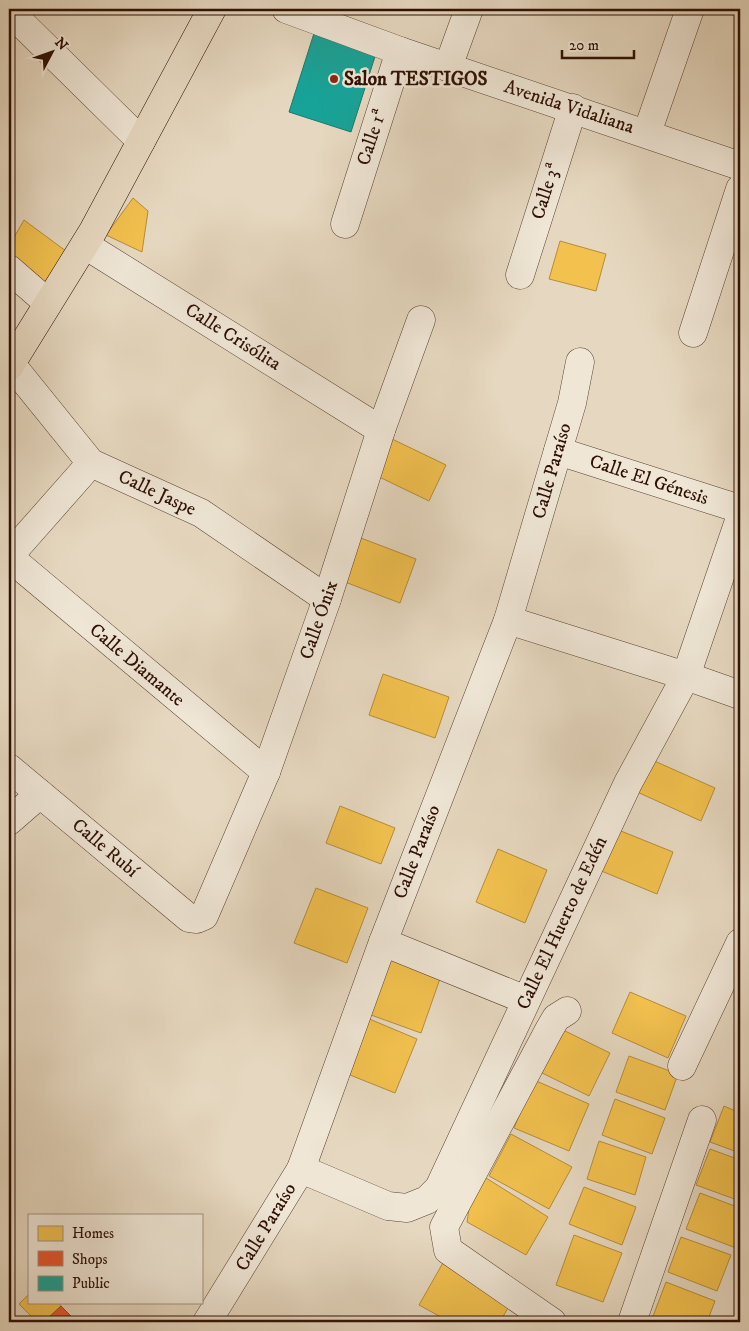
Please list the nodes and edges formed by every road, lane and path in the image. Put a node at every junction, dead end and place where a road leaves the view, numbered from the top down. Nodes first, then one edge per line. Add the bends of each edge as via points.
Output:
1 (212, 9) edge
2 (286, 9) edge
3 (469, 9) edge
4 (690, 9) edge
5 (9, 11) edge
6 (400, 51) junction
7 (448, 67) junction
8 (573, 108) junction
9 (646, 133) junction
10 (141, 141) junction
11 (740, 166) edge
12 (740, 189) edge
13 (345, 224) dead end
14 (84, 245) junction
15 (9, 269) edge
16 (520, 275) dead end
17 (48, 303) junction
18 (421, 320) dead end
19 (694, 333) dead end
20 (580, 362) dead end
21 (10, 366) edge
22 (381, 430) junction
23 (558, 451) junction
24 (91, 463) junction
25 (740, 509) edge
26 (740, 518) edge
27 (9, 556) edge
28 (327, 599) junction
29 (508, 620) junction
30 (686, 676) junction
31 (740, 695) edge
32 (9, 768) edge
33 (266, 772) junction
34 (40, 794) junction
35 (9, 822) edge
36 (204, 916) joint
37 (383, 942) junction
38 (740, 943) edge
39 (526, 1000) junction
40 (567, 1011) dead end
41 (682, 1066) dead end
42 (702, 1120) dead end
43 (301, 1169) junction
44 (217, 1319) edge
45 (552, 1322) edge
46 (632, 1322) edge

1 - 10 main road
2 - 6 street, Avenida Vidaliana
3 - 7 street
4 - 9 street
5 - 10 street
6 - 7 street, Avenida Vidaliana
6 - 13 street, Calle 1ª
7 - 8 street, Avenida Vidaliana
8 - 9 street, Avenida Vidaliana
8 - 16 street, Calle 3ª
9 - 11 street, Avenida Vidaliana
10 - 14 main road
12 - 19 street
14 - 17 main road
14 - 22 street, Calle Crisólita
15 - 17 street
17 - 21 main road
18 - 22 street, Calle Ónix
20 - 23 street, Calle Paraíso
21 - 24 street, Calle Jaspe
22 - 28 street, Calle Ónix
23 - 25 street, Calle El Génesis
23 - 29 street, Calle Paraíso
24 - 27 street
24 - 28 street, Calle Jaspe via 201,513
26 - 30 street, Calle El Huerto de Edén
27 - 33 street, Calle Diamante
28 - 33 street, Calle Ónix
29 - 30 street
29 - 37 street, Calle Paraíso
30 - 31 street
30 - 39 street, Calle El Huerto de Edén via 628,783
32 - 34 street, Calle Rubí
33 - 36 street, Calle Ónix
34 - 35 street
34 - 36 street, Calle Rubí via 189,918
37 - 39 street
37 - 43 street, Calle Paraíso
38 - 41 street
39 - 43 street, Calle El Huerto de Edén via 439,1188 427,1200 407,1208 388,1206
40 - 45 street via 556,1018 549,1030 444,1227 448,1250
42 - 46 street
43 - 44 street, Calle Paraíso

